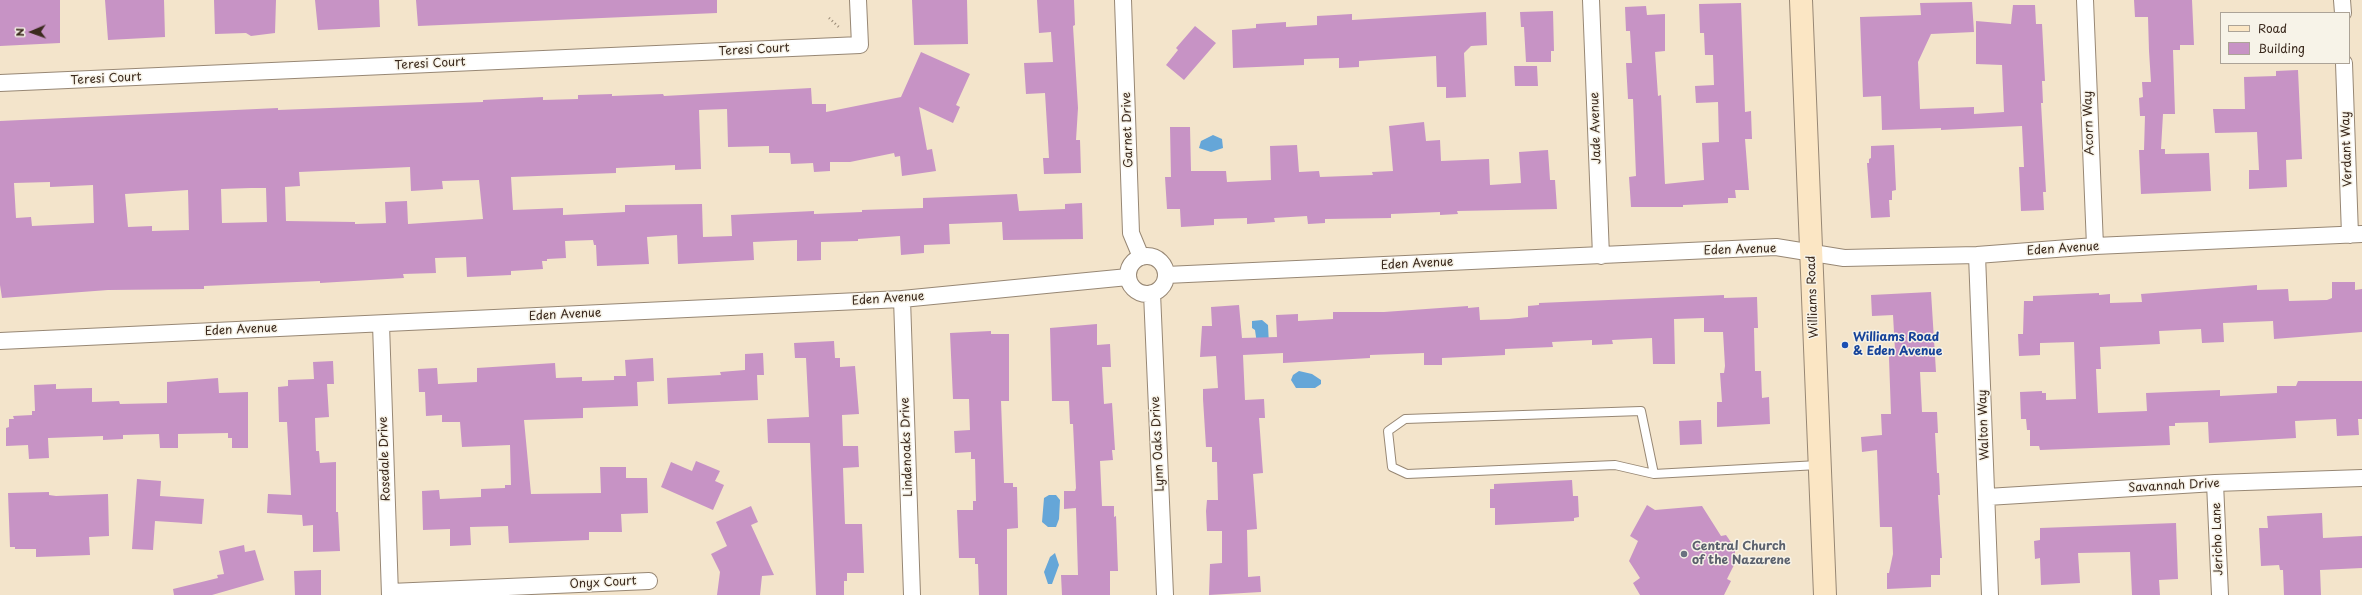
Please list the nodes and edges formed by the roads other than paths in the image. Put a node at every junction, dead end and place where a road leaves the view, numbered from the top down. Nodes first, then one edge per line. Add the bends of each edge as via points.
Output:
1 (858, 0) edge
2 (1123, 0) edge
3 (1591, 0) edge
4 (1801, 0) edge
5 (2085, 0) edge
6 (2342, 0) edge
7 (2343, 12) edge
8 (2344, 64) edge
9 (0, 83) edge
10 (2356, 234) edge
11 (2094, 246) junction
12 (1811, 252) junction
13 (1977, 255) junction
14 (1600, 256) junction
15 (1141, 257) junction
16 (1166, 275) junction
17 (1128, 277) junction
18 (1152, 293) junction
19 (902, 299) junction
20 (381, 324) junction
21 (0, 341) edge
22 (1819, 465) junction
23 (1654, 474) junction
24 (2362, 478) edge
25 (2215, 483) junction
26 (1986, 497) junction
27 (649, 581) dead end
28 (390, 594) edge
29 (912, 595) edge
30 (1165, 595) edge
31 (1825, 595) edge
32 (1990, 595) edge
33 (2220, 595) edge

1 - 9 street, Teresi Court via 860,45
2 - 15 street, Garnet Drive via 1131,233
3 - 14 street, Jade Avenue
4 - 12 street, Williams Road
5 - 11 street, Acorn Way
6 - 7 street
8 - 10 street, Verdant Way
10 - 11 street, Eden Avenue
11 - 13 street, Eden Avenue
12 - 13 street, Eden Avenue via 1844,258
12 - 14 street, Eden Avenue via 1776,247
12 - 22 street, Williams Road
13 - 26 street, Walton Way
14 - 16 street, Eden Avenue
15 - 16 street via 1158,259
15 - 17 street via 1131,265
16 - 18 street via 1162,286
17 - 18 street via 1130,283 1139,291
17 - 19 street, Eden Avenue
18 - 30 street, Lynn Oaks Drive
19 - 20 street, Eden Avenue
19 - 29 street, Lindenoaks Drive
20 - 21 street, Eden Avenue
20 - 28 street, Rosedale Drive
22 - 23 lane
22 - 31 street, Williams Road
23 - 23 lane via 1615,465 1408,474 1392,466 1388,431 1405,419 1641,411
24 - 25 street, Savannah Drive
25 - 26 street, Savannah Drive
25 - 33 street, Jericho Lane
26 - 32 street, Walton Way
27 - 28 street, Onyx Court

